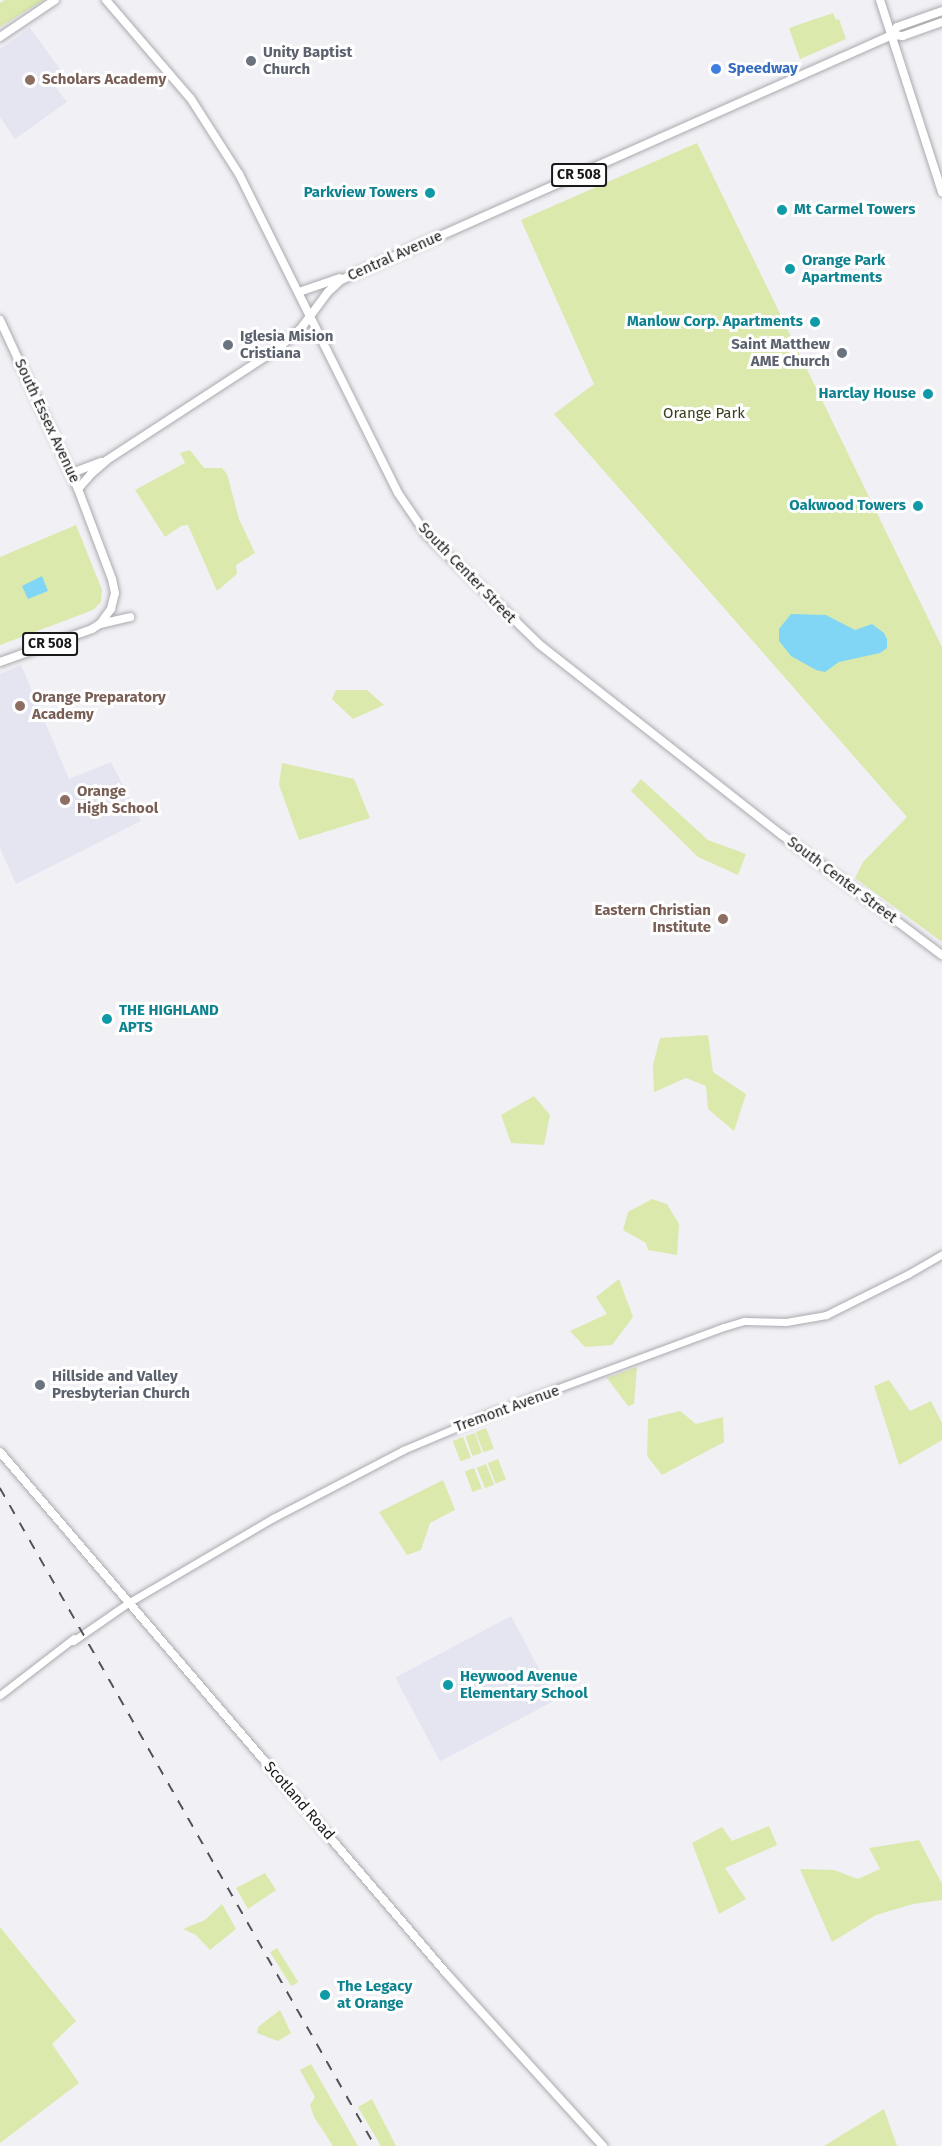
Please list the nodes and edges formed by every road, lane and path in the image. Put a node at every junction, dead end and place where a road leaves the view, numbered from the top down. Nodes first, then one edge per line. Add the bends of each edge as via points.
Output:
1 (55, 0) edge
2 (106, 0) edge
3 (880, 0) edge
4 (942, 11) edge
5 (942, 22) edge
6 (892, 35) junction
7 (0, 37) edge
8 (942, 192) edge
9 (357, 272) junction
10 (299, 292) junction
11 (311, 315) junction
12 (0, 320) edge
13 (107, 460) junction
14 (72, 473) junction
15 (78, 489) junction
16 (130, 617) dead end
17 (100, 624) junction
18 (0, 662) edge
19 (942, 955) edge
20 (942, 1254) edge
21 (0, 1452) edge
22 (128, 1602) junction
23 (0, 1695) edge
24 (603, 2146) edge

1 - 7 main road
2 - 10 main road, South Center Street via 191,99 239,174
3 - 6 main road
4 - 6 main road, Central Avenue / CR 508 via 897,27
5 - 6 main road, Central Avenue / CR 508 via 903,36
6 - 8 main road
6 - 9 main road, Central Avenue / CR 508
9 - 10 main road
9 - 11 main road, Central Avenue / CR 508 via 333,286
10 - 11 main road, South Center Street
11 - 13 main road, Central Avenue / CR 508 via 276,350
11 - 19 main road, South Center Street via 398,493 437,546 539,644
12 - 14 main road, South Essex Avenue
13 - 14 main road
13 - 15 main road, Central Avenue / CR 508
14 - 15 main road, South Essex Avenue
15 - 17 main road via 115,593 111,609
16 - 17 main road
17 - 18 main road, CR 508
20 - 22 street, Tremont Avenue via 826,1315 786,1322 744,1321 724,1327 490,1413 403,1450 273,1518
21 - 22 main road, Scotland Road
22 - 23 street, Tremont Avenue
22 - 24 main road, Scotland Road via 446,1973

